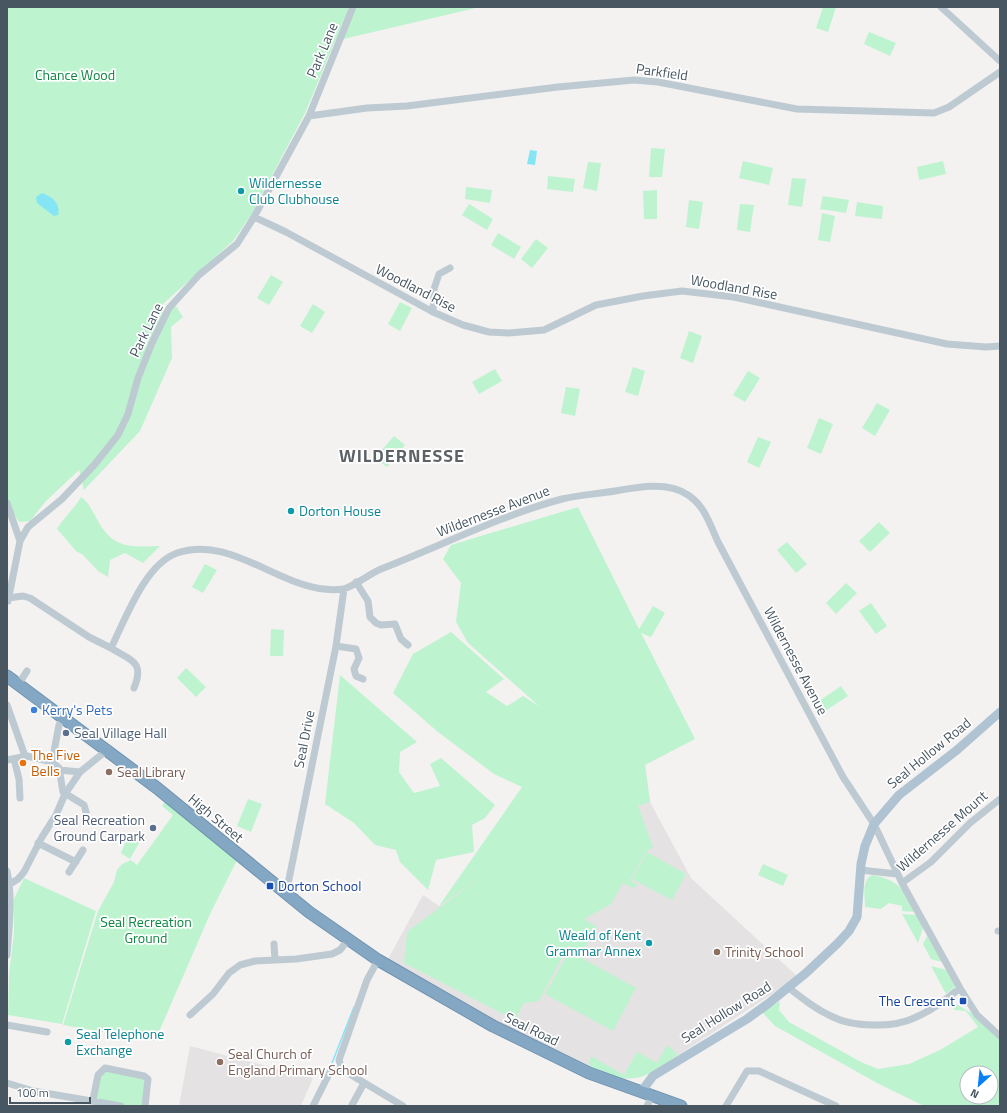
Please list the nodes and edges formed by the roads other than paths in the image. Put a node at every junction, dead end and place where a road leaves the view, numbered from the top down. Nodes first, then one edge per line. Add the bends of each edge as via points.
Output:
1 (354, 7) edge
2 (941, 7) edge
3 (1000, 61) edge
4 (1000, 72) edge
5 (308, 116) junction
6 (254, 217) junction
7 (450, 268) dead end
8 (432, 312) junction
9 (1000, 346) edge
10 (7, 503) edge
11 (15, 523) junction
12 (28, 527) junction
13 (20, 541) junction
14 (356, 582) junction
15 (344, 589) junction
16 (8, 600) edge
17 (408, 645) dead end
18 (336, 646) junction
19 (111, 648) junction
20 (27, 671) dead end
21 (7, 676) edge
22 (363, 680) dead end
23 (18, 685) junction
24 (134, 688) dead end
25 (7, 705) edge
26 (1000, 712) edge
27 (62, 719) junction
28 (106, 751) junction
29 (25, 756) junction
30 (11, 760) edge
31 (52, 762) junction
32 (60, 770) junction
33 (80, 772) junction
34 (65, 794) junction
35 (20, 798) dead end
36 (1000, 799) edge
37 (86, 812) dead end
38 (874, 824) junction
39 (38, 843) junction
40 (83, 850) dead end
41 (76, 862) junction
42 (860, 870) junction
43 (7, 871) edge
44 (69, 872) dead end
45 (897, 874) junction
46 (902, 883) junction
47 (10, 885) junction
48 (286, 894) junction
49 (348, 940) junction
50 (274, 944) dead end
51 (7, 955) edge
52 (275, 960) junction
53 (378, 960) junction
54 (789, 988) junction
55 (960, 988) junction
56 (190, 1016) dead end
57 (7, 1025) edge
58 (48, 1032) dead end
59 (1000, 1036) edge
60 (341, 1067) junction
61 (7, 1083) edge
62 (364, 1083) junction
63 (641, 1092) junction
64 (93, 1100) junction
65 (649, 1101) edge
66 (121, 1106) edge
67 (145, 1106) edge
68 (313, 1106) edge
69 (352, 1106) edge
70 (404, 1106) edge
71 (681, 1106) edge
72 (726, 1106) edge
73 (836, 1106) edge

1 - 5 street, Park Lane
2 - 3 street
4 - 5 street, Parkfield via 949,107 934,113 797,109 658,82 634,80
5 - 6 street, Park Lane
6 - 8 street, Woodland Rise
6 - 12 street, Park Lane via 237,244 199,275 169,308 152,342 128,414 118,435 62,499
7 - 8 street via 439,274 434,289
8 - 9 street, Woodland Rise via 488,332 529,332 544,330 596,305 682,291 734,297 948,344
10 - 11 street
11 - 12 street
11 - 13 street
12 - 13 street, Park Lane
13 - 16 street, Park Lane
14 - 15 street, Wildernesse Avenue
14 - 17 street via 368,601 370,617 381,625 395,624 401,639
14 - 38 street, Wildernesse Avenue via 378,570 466,533 563,499 659,485 687,494 704,509 718,542 842,777
15 - 18 street, Seal Drive
15 - 19 street via 321,588 297,582 221,552 202,549 178,553 165,559 149,578 133,603
16 - 19 street via 30,598 89,637
18 - 22 street via 356,649 359,658 354,669 356,676
18 - 48 street, Seal Drive
19 - 24 street via 134,662 139,669
20 - 23 street
21 - 23 highway, High Street
23 - 27 highway, High Street
25 - 29 street
26 - 38 main road, Seal Hollow Road via 957,750 899,795
27 - 28 highway, High Street via 93,736
27 - 31 street
28 - 33 street
28 - 48 highway, High Street via 168,797
29 - 30 street
29 - 31 street
30 - 35 street via 19,779
31 - 32 street
32 - 33 street
32 - 34 street
33 - 34 street
34 - 37 street via 84,805
34 - 39 street
36 - 46 street, Wildernesse Mount via 970,823 931,862
38 - 42 main road, Seal Hollow Road via 865,846
38 - 45 street, Wildernesse Avenue
39 - 41 street
39 - 47 street via 22,874
40 - 41 street
41 - 44 street
42 - 45 street
42 - 54 main road, Seal Hollow Road via 858,913 852,926 819,963
43 - 47 street
45 - 46 street, Wildernesse Avenue
46 - 55 street, Wildernesse Avenue
47 - 51 street via 11,909
48 - 49 highway, High Street
49 - 52 street via 334,953
49 - 53 highway, High Street
50 - 52 street
52 - 56 street via 247,962 236,967
53 - 60 street via 367,980 339,1060
53 - 63 highway, Seal Road via 418,985 512,1036 589,1074
54 - 55 street via 833,1017 850,1023 872,1025 912,1019
54 - 63 main road, Seal Hollow Road via 747,1019 653,1076
55 - 59 street, Wildernesse Avenue via 977,1015
57 - 58 street
60 - 62 street
60 - 68 street via 330,1072
61 - 64 street via 33,1091
62 - 69 street
62 - 70 street
63 - 65 highway, Seal Road
64 - 66 street
64 - 67 street via 98,1075 105,1068 148,1079
65 - 71 highway, Seal Road
72 - 73 street via 747,1071 759,1071

